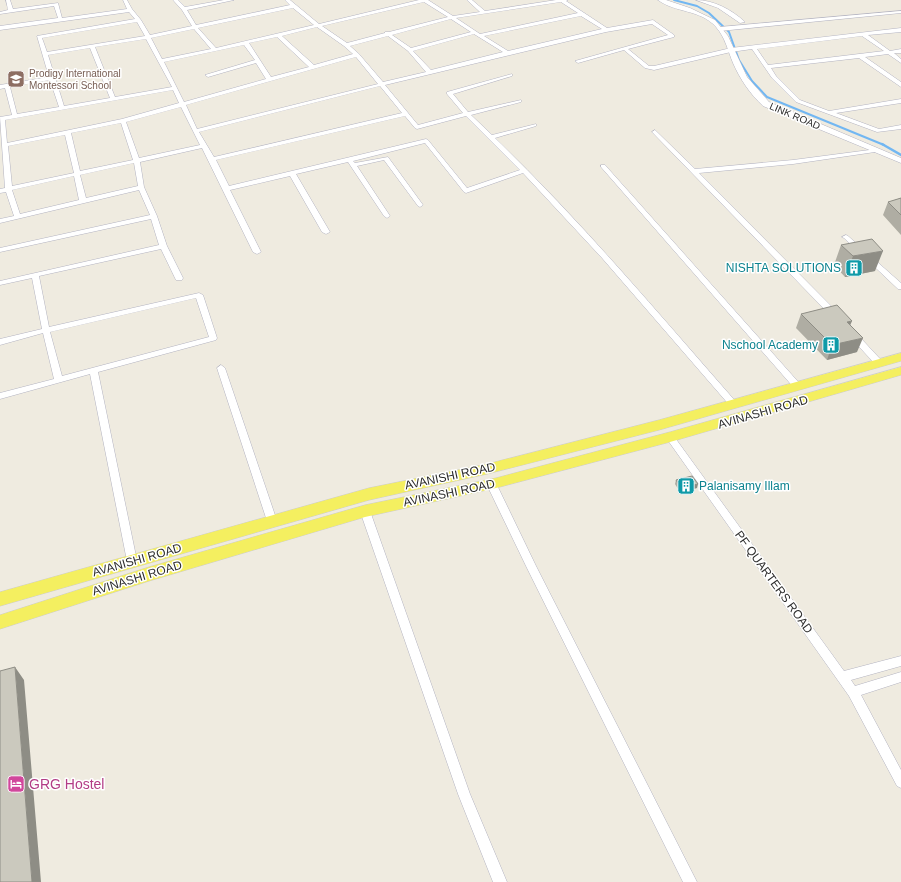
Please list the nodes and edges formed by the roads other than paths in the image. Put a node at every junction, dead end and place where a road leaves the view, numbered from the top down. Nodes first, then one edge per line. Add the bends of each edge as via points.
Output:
1 (8, 0) edge
2 (125, 0) edge
3 (175, 0) edge
4 (232, 0) edge
5 (287, 0) edge
6 (425, 0) edge
7 (469, 0) edge
8 (564, 0) edge
9 (662, 0) edge
10 (698, 0) edge
11 (294, 6) junction
12 (184, 9) junction
13 (130, 10) junction
14 (11, 11) junction
15 (901, 12) edge
16 (0, 13) edge
17 (485, 13) junction
18 (582, 14) junction
19 (454, 17) junction
20 (60, 18) junction
21 (139, 20) junction
22 (742, 22) dead end
23 (317, 25) junction
24 (196, 27) junction
25 (0, 28) edge
26 (724, 29) junction
27 (36, 30) junction
28 (606, 30) junction
29 (901, 30) edge
30 (387, 33) junction
31 (478, 33) junction
32 (862, 34) junction
33 (278, 35) junction
34 (148, 37) junction
35 (246, 43) junction
36 (346, 45) junction
37 (92, 47) junction
38 (753, 47) junction
39 (625, 49) junction
40 (216, 50) junction
41 (410, 50) junction
42 (733, 50) junction
43 (901, 51) edge
44 (507, 52) junction
45 (889, 52) junction
46 (45, 54) junction
47 (357, 55) junction
48 (859, 56) junction
49 (161, 61) junction
50 (258, 61) junction
51 (578, 61) dead end
52 (901, 61) edge
53 (767, 67) junction
54 (314, 68) junction
55 (429, 72) junction
56 (208, 75) dead end
57 (510, 76) dead end
58 (52, 78) junction
59 (270, 80) junction
60 (380, 84) junction
61 (901, 84) edge
62 (7, 86) junction
63 (0, 87) edge
64 (175, 88) junction
65 (113, 98) junction
66 (518, 101) dead end
67 (901, 101) edge
68 (184, 105) junction
69 (62, 107) junction
70 (829, 112) junction
71 (405, 114) junction
72 (467, 114) junction
73 (15, 117) junction
74 (1, 119) edge
75 (123, 121) junction
76 (534, 125) dead end
77 (901, 127) edge
78 (195, 131) junction
79 (68, 132) junction
80 (655, 132) dead end
81 (422, 134) junction
82 (491, 137) junction
83 (5, 145) junction
84 (203, 146) junction
85 (875, 150) junction
86 (3, 158) edge
87 (212, 159) junction
88 (137, 161) junction
89 (901, 161) edge
90 (351, 162) junction
91 (603, 166) dead end
92 (524, 171) junction
93 (695, 171) junction
94 (292, 173) junction
95 (77, 175) junction
96 (141, 187) junction
97 (226, 189) junction
98 (9, 190) junction
99 (0, 192) edge
100 (83, 202) junction
101 (420, 205) dead end
102 (154, 216) junction
103 (386, 216) dead end
104 (18, 217) junction
105 (0, 221) edge
106 (326, 232) dead end
107 (846, 237) dead end
108 (163, 246) junction
109 (0, 250) edge
110 (257, 252) dead end
111 (35, 276) junction
112 (179, 278) dead end
113 (0, 282) edge
114 (901, 288) edge
115 (46, 330) junction
116 (0, 342) edge
117 (901, 357) edge
118 (879, 363) junction
119 (220, 368) dead end
120 (93, 370) junction
121 (901, 372) edge
122 (58, 379) junction
123 (798, 387) junction
124 (0, 396) edge
125 (734, 405) junction
126 (670, 437) junction
127 (492, 483) junction
128 (365, 511) junction
129 (272, 521) junction
130 (132, 561) junction
131 (92, 572) junction
132 (96, 591) junction
133 (0, 599) edge
134 (0, 622) edge
135 (901, 661) edge
136 (842, 677) junction
137 (901, 677) edge
138 (853, 692) junction
139 (901, 782) edge
140 (500, 882) edge
141 (690, 882) edge

1 - 14 street
2 - 13 street
3 - 12 street
4 - 12 street
5 - 11 street
6 - 19 street
6 - 23 street
7 - 17 street
8 - 17 street
8 - 18 street
9 - 26 street, LINK ROAD via 705,16
10 - 22 street via 720,7
11 - 23 street
11 - 24 street
12 - 24 street
13 - 20 street
13 - 21 street
14 - 16 street
14 - 20 street via 56,4
15 - 26 street
17 - 19 street
18 - 28 street
18 - 31 street
19 - 30 street
19 - 31 street
20 - 27 street
21 - 27 street
21 - 34 street
23 - 33 street
23 - 36 street
24 - 34 street
24 - 40 street
25 - 27 street
26 - 42 street, LINK ROAD
27 - 46 street
28 - 39 street via 654,22 672,36
28 - 44 street
29 - 32 street
30 - 36 street
30 - 41 street
31 - 41 street
31 - 44 street
32 - 38 street
32 - 45 street
33 - 35 street
33 - 54 street
34 - 37 street
34 - 49 street
35 - 40 street
35 - 50 street
36 - 47 street
37 - 46 street
37 - 65 street
38 - 42 street
38 - 53 street
39 - 42 street via 647,67 654,68
39 - 51 street
40 - 49 street
41 - 55 street
42 - 85 street, LINK ROAD via 738,69 757,97 766,104
43 - 45 street
44 - 55 street
45 - 48 street
45 - 52 street
46 - 58 street
47 - 54 street
47 - 60 street
48 - 53 street
48 - 61 street
49 - 64 street
50 - 56 street
50 - 59 street
53 - 70 street via 798,101
54 - 59 street
55 - 60 street
57 - 72 street via 449,93
58 - 62 street
58 - 69 street
59 - 68 street
60 - 71 street
60 - 78 street
62 - 63 street
62 - 73 street
64 - 65 street
64 - 68 street
65 - 69 street
66 - 72 street
67 - 70 street
68 - 75 street
68 - 78 street
69 - 73 street
70 - 77 street via 879,131
71 - 81 street
71 - 87 street
72 - 81 street
72 - 82 street
73 - 74 street
74 - 83 street
75 - 79 street
75 - 88 street
76 - 82 street
78 - 84 street
79 - 83 street
79 - 95 street
80 - 93 street
81 - 90 street
81 - 92 street via 466,191
82 - 92 street
83 - 86 street
84 - 87 street
84 - 88 street
85 - 89 street, LINK ROAD
85 - 93 street via 793,162
86 - 98 street
87 - 97 street
88 - 95 street
88 - 96 street
90 - 94 street
90 - 101 street via 386,158
90 - 103 street
91 - 123 street
92 - 125 street via 619,272
93 - 118 street
94 - 97 street
94 - 106 street
95 - 98 street
95 - 100 street
96 - 100 street
96 - 102 street
97 - 110 street
98 - 99 street
98 - 104 street
100 - 104 street
102 - 108 street
102 - 109 street
104 - 105 street
107 - 114 street
108 - 111 street
108 - 112 street
111 - 113 street
111 - 115 street
115 - 116 street
115 - 120 street via 199,295 213,338
115 - 122 street
117 - 118 main road, AVANISHI ROAD
118 - 123 main road, AVANISHI ROAD
119 - 129 street
120 - 122 street
120 - 130 street
121 - 126 main road, AVINASHI ROAD
122 - 124 street
123 - 125 main road, AVANISHI ROAD
125 - 129 main road, AVANISHI ROAD via 487,469 369,494
126 - 127 main road, AVINASHI ROAD
126 - 136 street, PF QUARTERS ROAD
127 - 128 main road, AVINASHI ROAD
127 - 141 street
128 - 132 main road, AVINASHI ROAD
128 - 140 street via 464,794
129 - 130 main road, AVANISHI ROAD
130 - 131 main road, AVANISHI ROAD
131 - 132 main road
131 - 133 main road, AVANISHI ROAD
132 - 134 main road, AVINASHI ROAD
135 - 136 street
136 - 138 street, PF QUARTERS ROAD
137 - 138 street
138 - 139 street, PF QUARTERS ROAD

